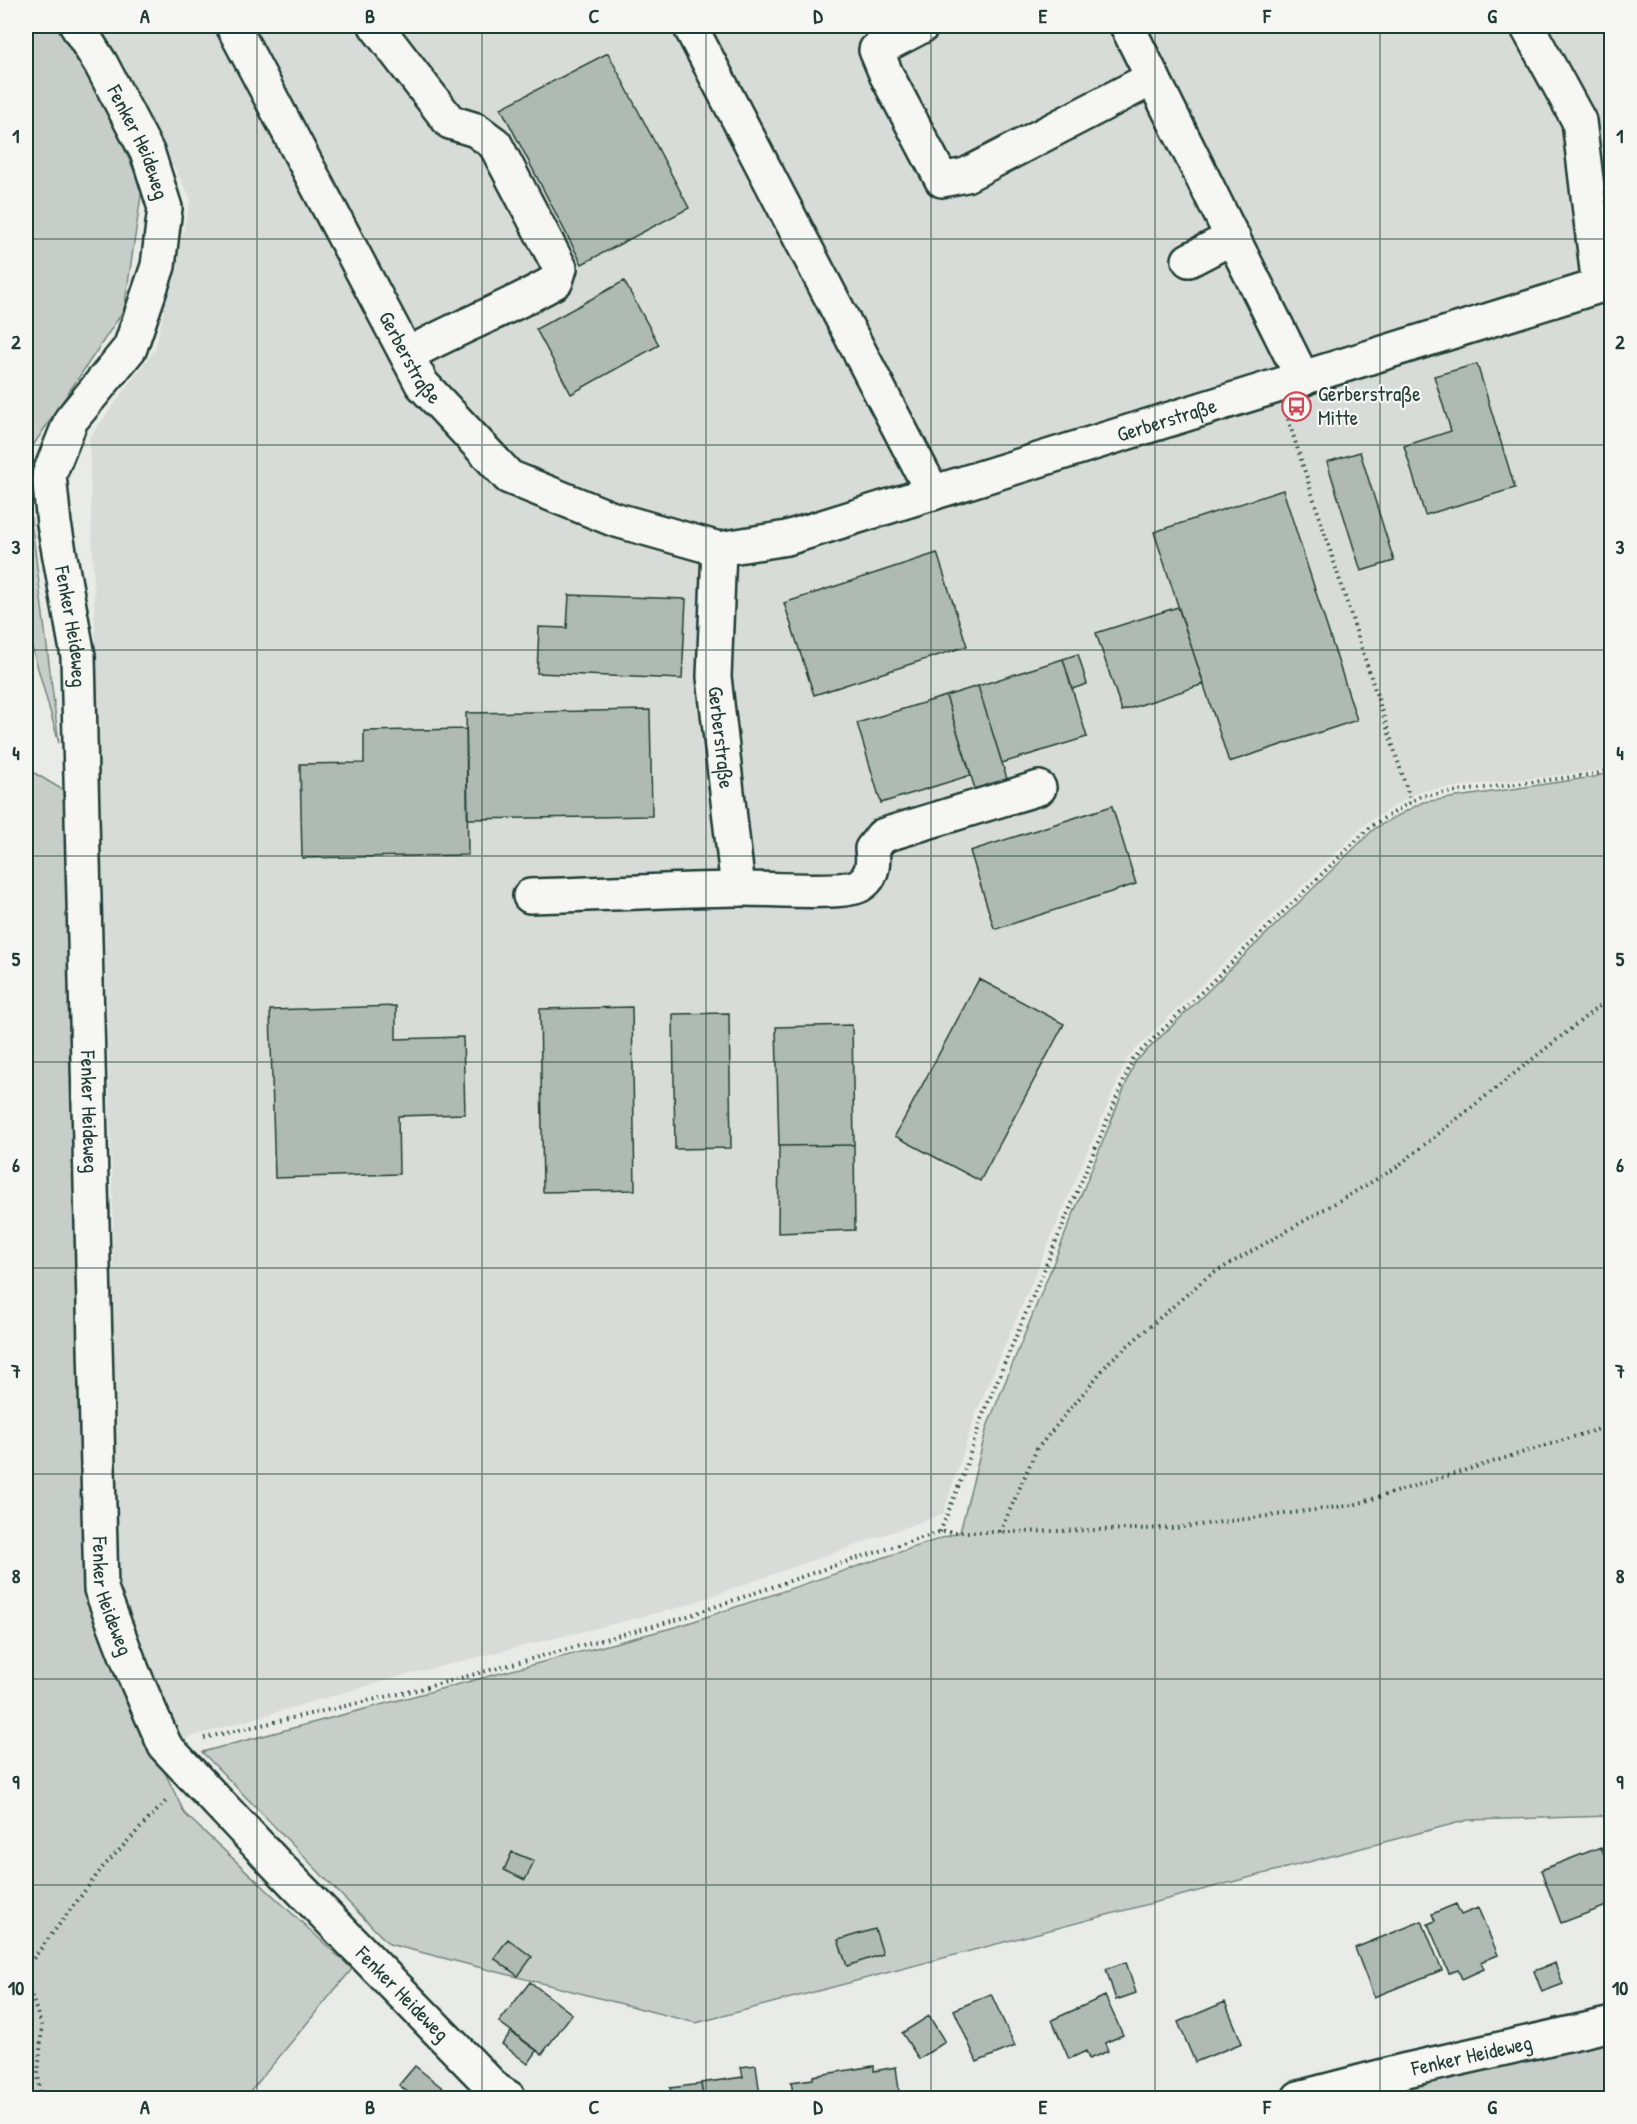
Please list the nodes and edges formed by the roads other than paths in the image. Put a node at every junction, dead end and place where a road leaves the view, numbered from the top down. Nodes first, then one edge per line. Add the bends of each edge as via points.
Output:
1 (77, 26) edge
2 (233, 26) edge
3 (376, 26) edge
4 (690, 26) edge
5 (922, 26) edge
6 (1127, 26) edge
7 (1527, 26) edge
8 (1154, 78) junction
9 (1233, 237) junction
10 (1189, 260) dead end
11 (1605, 284) edge
12 (407, 356) junction
13 (1290, 383) junction
14 (933, 493) junction
15 (719, 549) junction
16 (1039, 788) dead end
17 (738, 889) junction
18 (530, 896) dead end
19 (1611, 2024) edge
20 (509, 2098) edge
21 (1299, 2098) edge

1 - 20 street, Fenker Heideweg via 148,154 165,207 158,266 130,348 71,420 50,475 54,524 78,656 101,1589 132,1670 174,1755 496,2090
2 - 12 street, Gerberstraße
3 - 12 street via 450,122 476,130 495,144 560,268 556,281 537,292
4 - 14 street
5 - 8 street via 876,50 942,180 966,175
6 - 8 street
7 - 11 street via 1579,121
8 - 9 street
9 - 10 street
9 - 13 street
11 - 13 street, Gerberstraße
12 - 15 street, Gerberstraße via 422,384 509,477 612,519
13 - 14 street, Gerberstraße
14 - 15 street, Gerberstraße via 787,538
15 - 17 street, Gerberstraße via 714,677
16 - 17 street via 882,836 872,849 870,877 859,886 841,890
17 - 18 street
19 - 21 street, Fenker Heideweg

